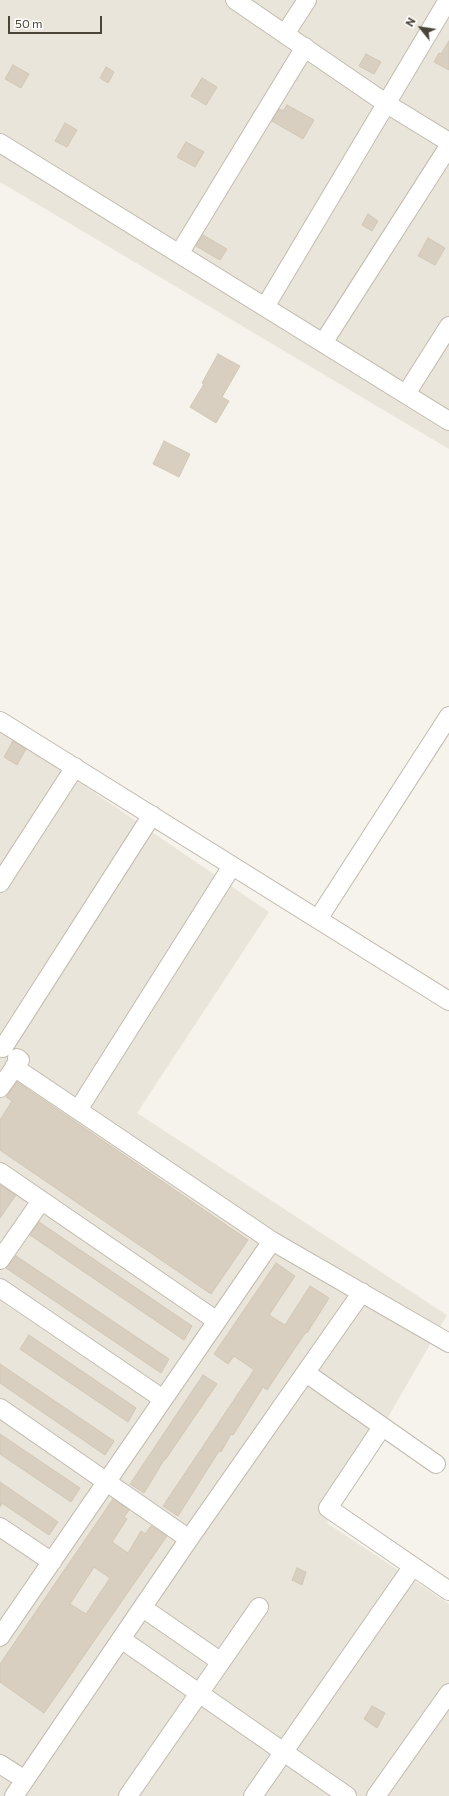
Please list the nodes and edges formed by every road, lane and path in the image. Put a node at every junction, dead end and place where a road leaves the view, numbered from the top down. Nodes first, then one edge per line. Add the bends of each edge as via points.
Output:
1 (236, 0) edge
2 (307, 0) edge
3 (448, 0) edge
4 (285, 34) junction
5 (305, 47) junction
6 (386, 104) junction
7 (449, 142) edge
8 (0, 143) edge
9 (449, 146) edge
10 (179, 254) junction
11 (265, 307) junction
12 (449, 326) edge
13 (323, 343) junction
14 (406, 394) junction
15 (449, 421) edge
16 (449, 716) edge
17 (0, 721) edge
18 (75, 767) junction
19 (152, 816) junction
20 (232, 866) junction
21 (0, 883) edge
22 (318, 920) junction
23 (449, 1001) edge
24 (1, 1047) edge
25 (14, 1068) junction
26 (0, 1088) edge
27 (78, 1110) junction
28 (0, 1172) edge
29 (41, 1201) junction
30 (272, 1241) junction
31 (0, 1260) edge
32 (0, 1288) edge
33 (362, 1292) junction
34 (216, 1321) junction
35 (449, 1343) edge
36 (306, 1373) junction
37 (163, 1399) junction
38 (0, 1408) edge
39 (382, 1427) junction
40 (436, 1464) dead end
41 (107, 1480) junction
42 (0, 1527) edge
43 (189, 1539) junction
44 (52, 1562) junction
45 (413, 1566) junction
46 (449, 1591) edge
47 (259, 1607) dead end
48 (143, 1608) junction
49 (0, 1637) edge
50 (121, 1639) junction
51 (221, 1662) junction
52 (199, 1693) junction
53 (449, 1693) edge
54 (284, 1752) junction
55 (0, 1764) edge
56 (25, 1780) junction
57 (14, 1796) edge
58 (128, 1796) edge
59 (254, 1796) edge
60 (347, 1796) edge
61 (376, 1796) edge

1 - 4 street
2 - 4 street
3 - 6 street
4 - 5 street
5 - 6 street
5 - 10 street
6 - 7 street
6 - 11 street
8 - 10 street
9 - 13 street
10 - 11 street
11 - 13 street
12 - 14 street
13 - 14 street
14 - 15 street
16 - 22 street
17 - 18 street
18 - 19 street
18 - 21 street
19 - 20 street
19 - 24 street
20 - 22 street
20 - 27 street
22 - 23 street
24 - 25 street via 20,1060
25 - 26 street
25 - 27 street
27 - 30 street
28 - 29 street
29 - 31 street
29 - 34 street
30 - 33 street
30 - 34 street
32 - 37 street
33 - 35 street
33 - 36 street
34 - 37 street
36 - 39 street
36 - 43 street
37 - 41 street
38 - 41 street
39 - 40 street
39 - 45 street via 328,1508
41 - 43 street
41 - 44 street
42 - 44 street
43 - 48 street
44 - 49 street
45 - 46 street
45 - 54 street
47 - 51 street
48 - 50 street
48 - 51 street
50 - 52 street
50 - 56 street
51 - 52 street
52 - 54 street
52 - 58 street
53 - 61 street
54 - 59 street
54 - 60 street
55 - 56 street
56 - 57 street

